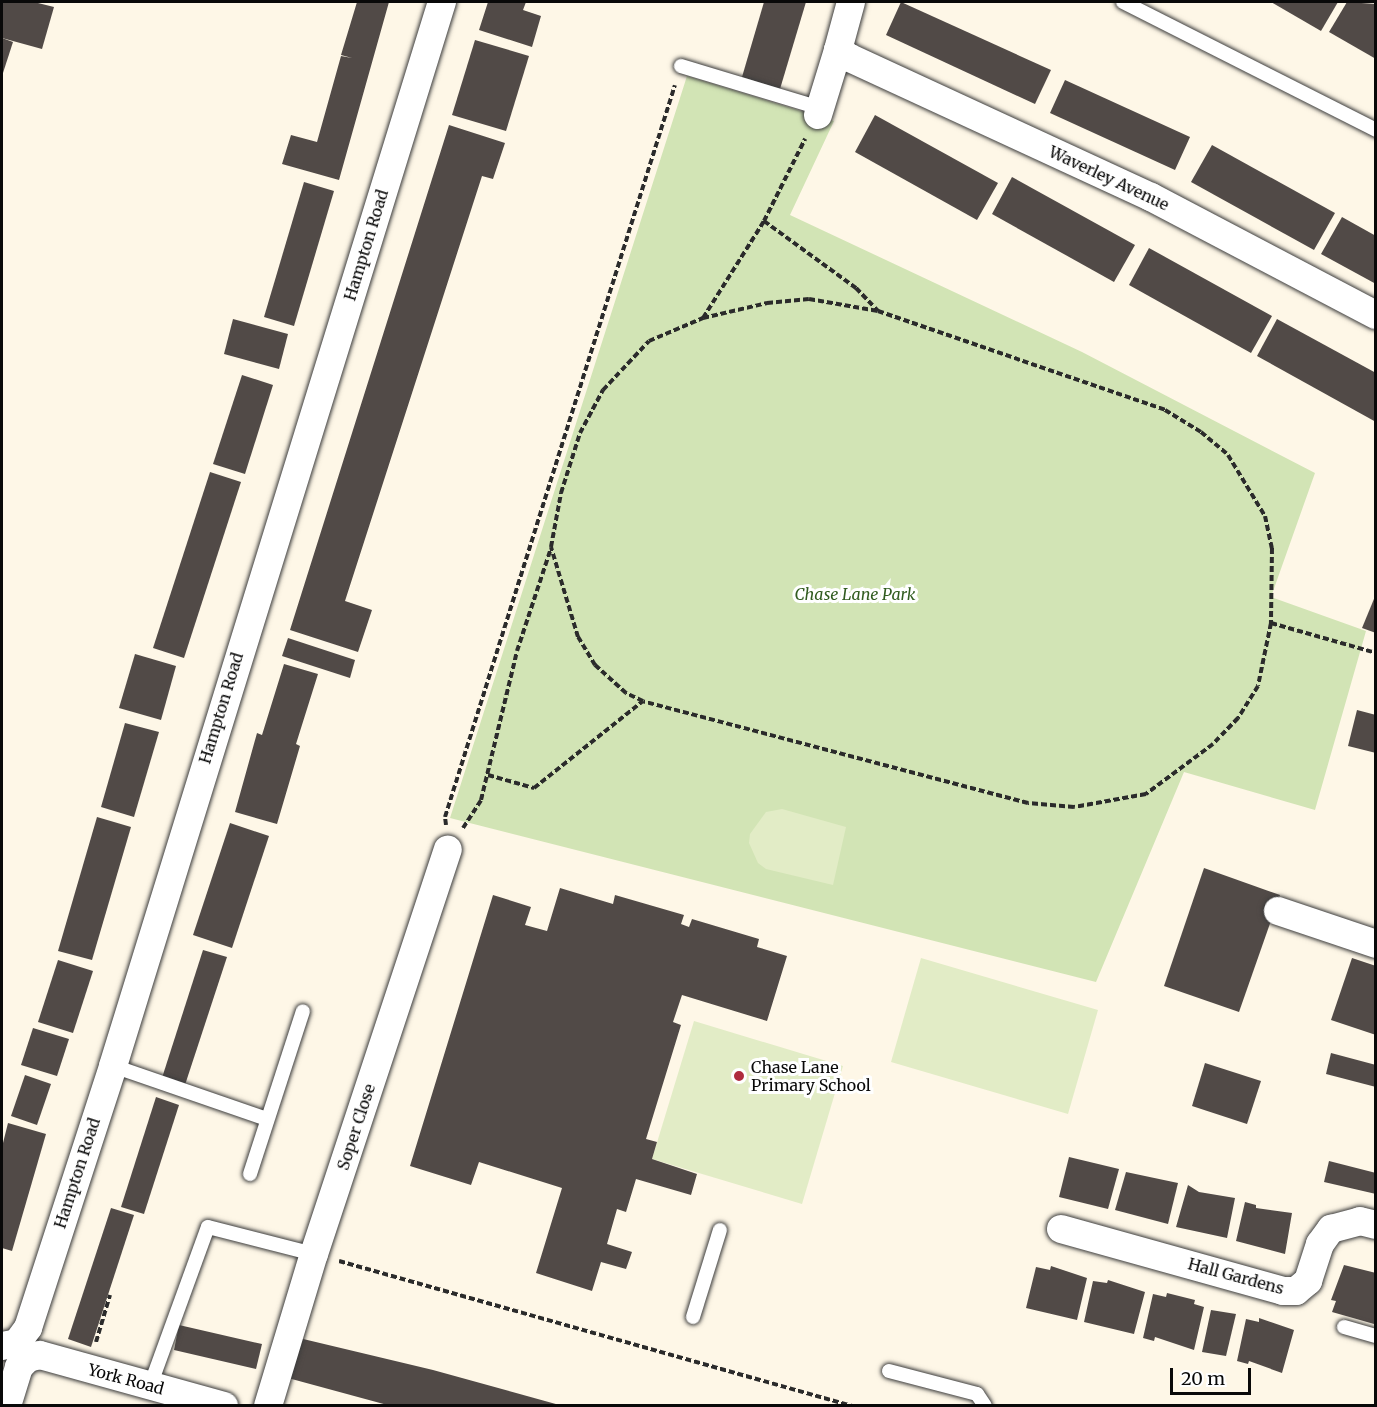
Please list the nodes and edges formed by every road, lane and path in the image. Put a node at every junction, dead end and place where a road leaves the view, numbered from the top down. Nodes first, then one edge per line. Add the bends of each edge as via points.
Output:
1 (442, 2) edge
2 (851, 2) edge
3 (1123, 2) edge
4 (838, 50) junction
5 (681, 66) joint
6 (819, 111) junction
7 (1376, 130) edge
8 (764, 221) junction
9 (878, 311) junction
10 (1376, 315) edge
11 (703, 318) junction
12 (551, 547) junction
13 (1271, 623) junction
14 (1376, 652) edge
15 (643, 701) junction
16 (488, 775) junction
17 (444, 816) dead end
18 (448, 850) joint
19 (1278, 911) dead end
20 (1376, 944) edge
21 (303, 1011) dead end
22 (113, 1066) junction
23 (267, 1119) junction
24 (250, 1174) dead end
25 (1376, 1225) edge
26 (1060, 1228) dead end
27 (720, 1230) dead end
28 (314, 1254) junction
29 (110, 1295) dead end
30 (693, 1317) dead end
31 (1344, 1327) dead end
32 (1376, 1336) edge
33 (15, 1349) edge
34 (88, 1368) junction
35 (889, 1371) dead end
36 (150, 1386) junction
37 (7, 1406) edge
38 (224, 1406) edge
39 (268, 1406) edge
40 (852, 1406) edge
41 (985, 1406) edge

1 - 22 street, Hampton Road
2 - 4 street
3 - 7 lane
4 - 6 street
4 - 10 street, Waverley Avenue via 1151,197
5 - 6 lane
5 - 17 path
6 - 8 path
8 - 9 path via 856,288
8 - 11 path
9 - 11 path via 809,299
9 - 13 path via 1165,411 1201,432 1228,455 1265,516 1272,548
11 - 12 path via 649,341 603,390 580,433 561,493
12 - 15 path via 584,646 610,679
12 - 16 path via 517,651
13 - 14 path
13 - 15 path via 1258,686 1238,718 1213,744 1146,794 1106,804 1074,807 1028,803
15 - 16 path via 534,788
16 - 18 path via 481,800
18 - 28 street, Soper Close
19 - 20 street
21 - 23 lane
22 - 23 lane
22 - 33 street, Hampton Road via 28,1329
23 - 24 lane
25 - 26 street, Hall Gardens via 1360,1221 1331,1229 1320,1244 1308,1281 1296,1291 1283,1291
27 - 30 lane
28 - 36 lane via 208,1227
28 - 39 street, Soper Close
28 - 40 path
29 - 34 path
31 - 32 lane
33 - 34 street, York Road
33 - 37 street, Hampton Road via 19,1366
34 - 36 street, York Road
35 - 41 lane via 977,1394
36 - 38 street, York Road

